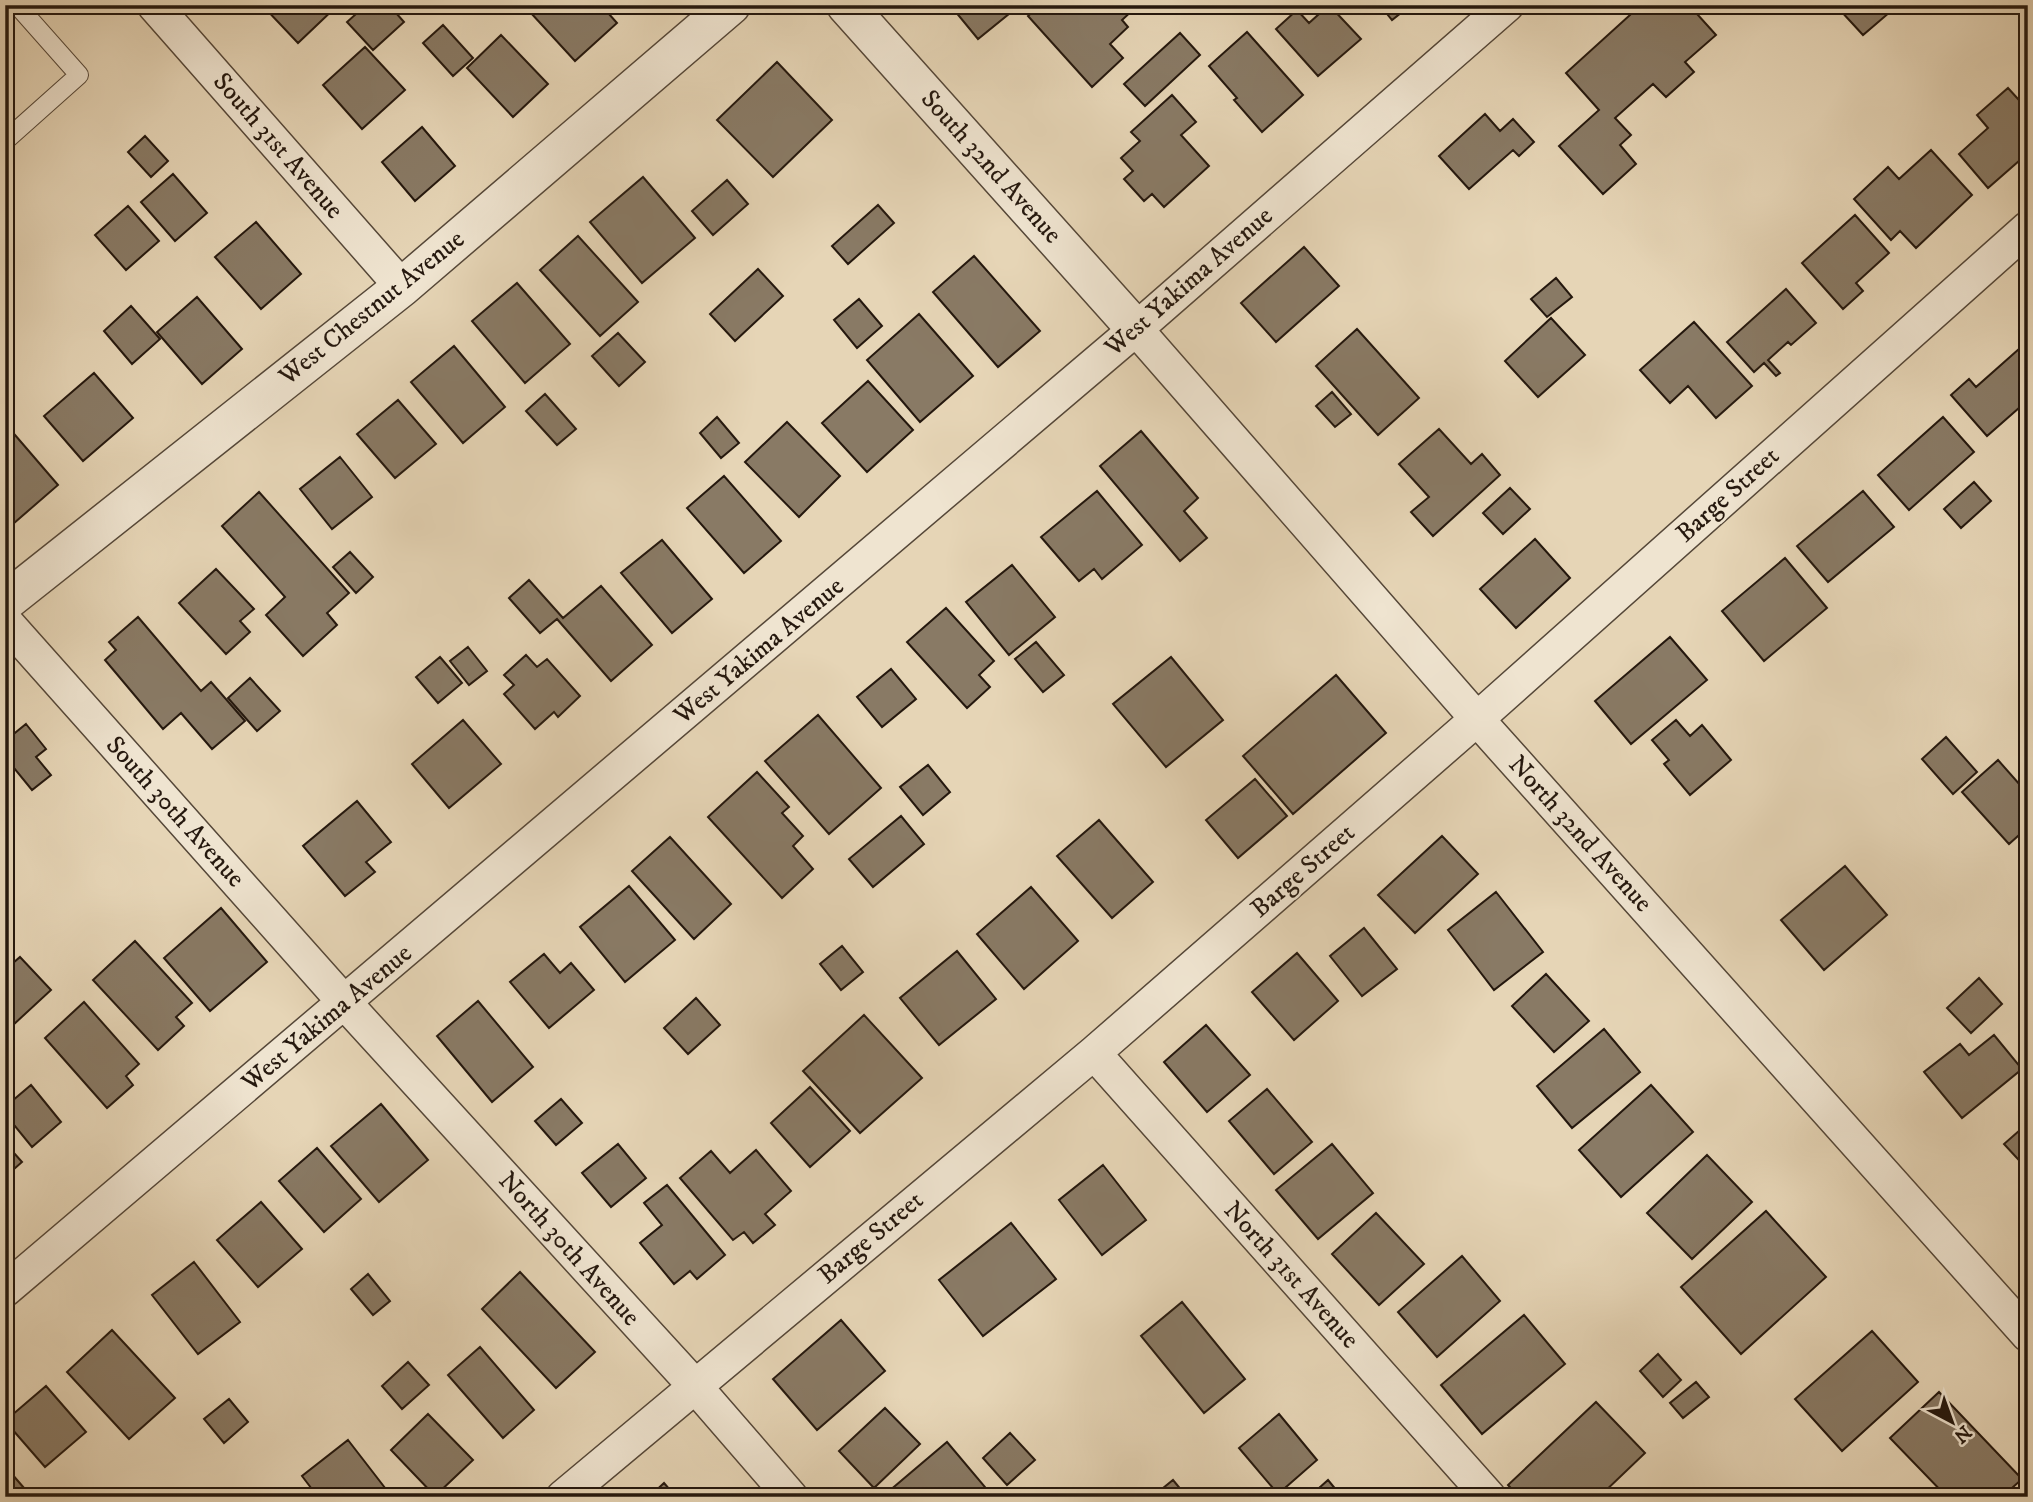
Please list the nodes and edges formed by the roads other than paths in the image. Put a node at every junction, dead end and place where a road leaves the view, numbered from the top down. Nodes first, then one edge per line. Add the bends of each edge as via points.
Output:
1 (17, 5) edge
2 (154, 5) edge
3 (731, 5) edge
4 (846, 5) edge
5 (1507, 5) edge
6 (6, 140) edge
7 (2028, 228) edge
8 (401, 287) junction
9 (1136, 329) junction
10 (5, 602) edge
11 (5, 621) edge
12 (1477, 719) junction
13 (345, 1003) junction
14 (1094, 1053) junction
15 (5, 1290) edge
16 (2028, 1335) edge
17 (694, 1385) junction
18 (563, 1497) edge
19 (791, 1497) edge
20 (1489, 1497) edge

1 - 6 lane via 79,75
2 - 8 street, South 31st Avenue
3 - 8 street, West Chestnut Avenue
4 - 9 street, South 32nd Avenue
5 - 9 street, West Yakima Avenue
7 - 12 street, Barge Street
8 - 10 street, West Chestnut Avenue
9 - 12 street, North 32nd Avenue
9 - 13 street, West Yakima Avenue
11 - 13 street, South 30th Avenue
12 - 14 street, Barge Street
12 - 16 street, North 32nd Avenue
13 - 15 street, West Yakima Avenue
13 - 17 street, North 30th Avenue
14 - 17 street, Barge Street
14 - 20 street, North 31st Avenue
17 - 18 street, Barge Street
17 - 19 street, North 30th Avenue

